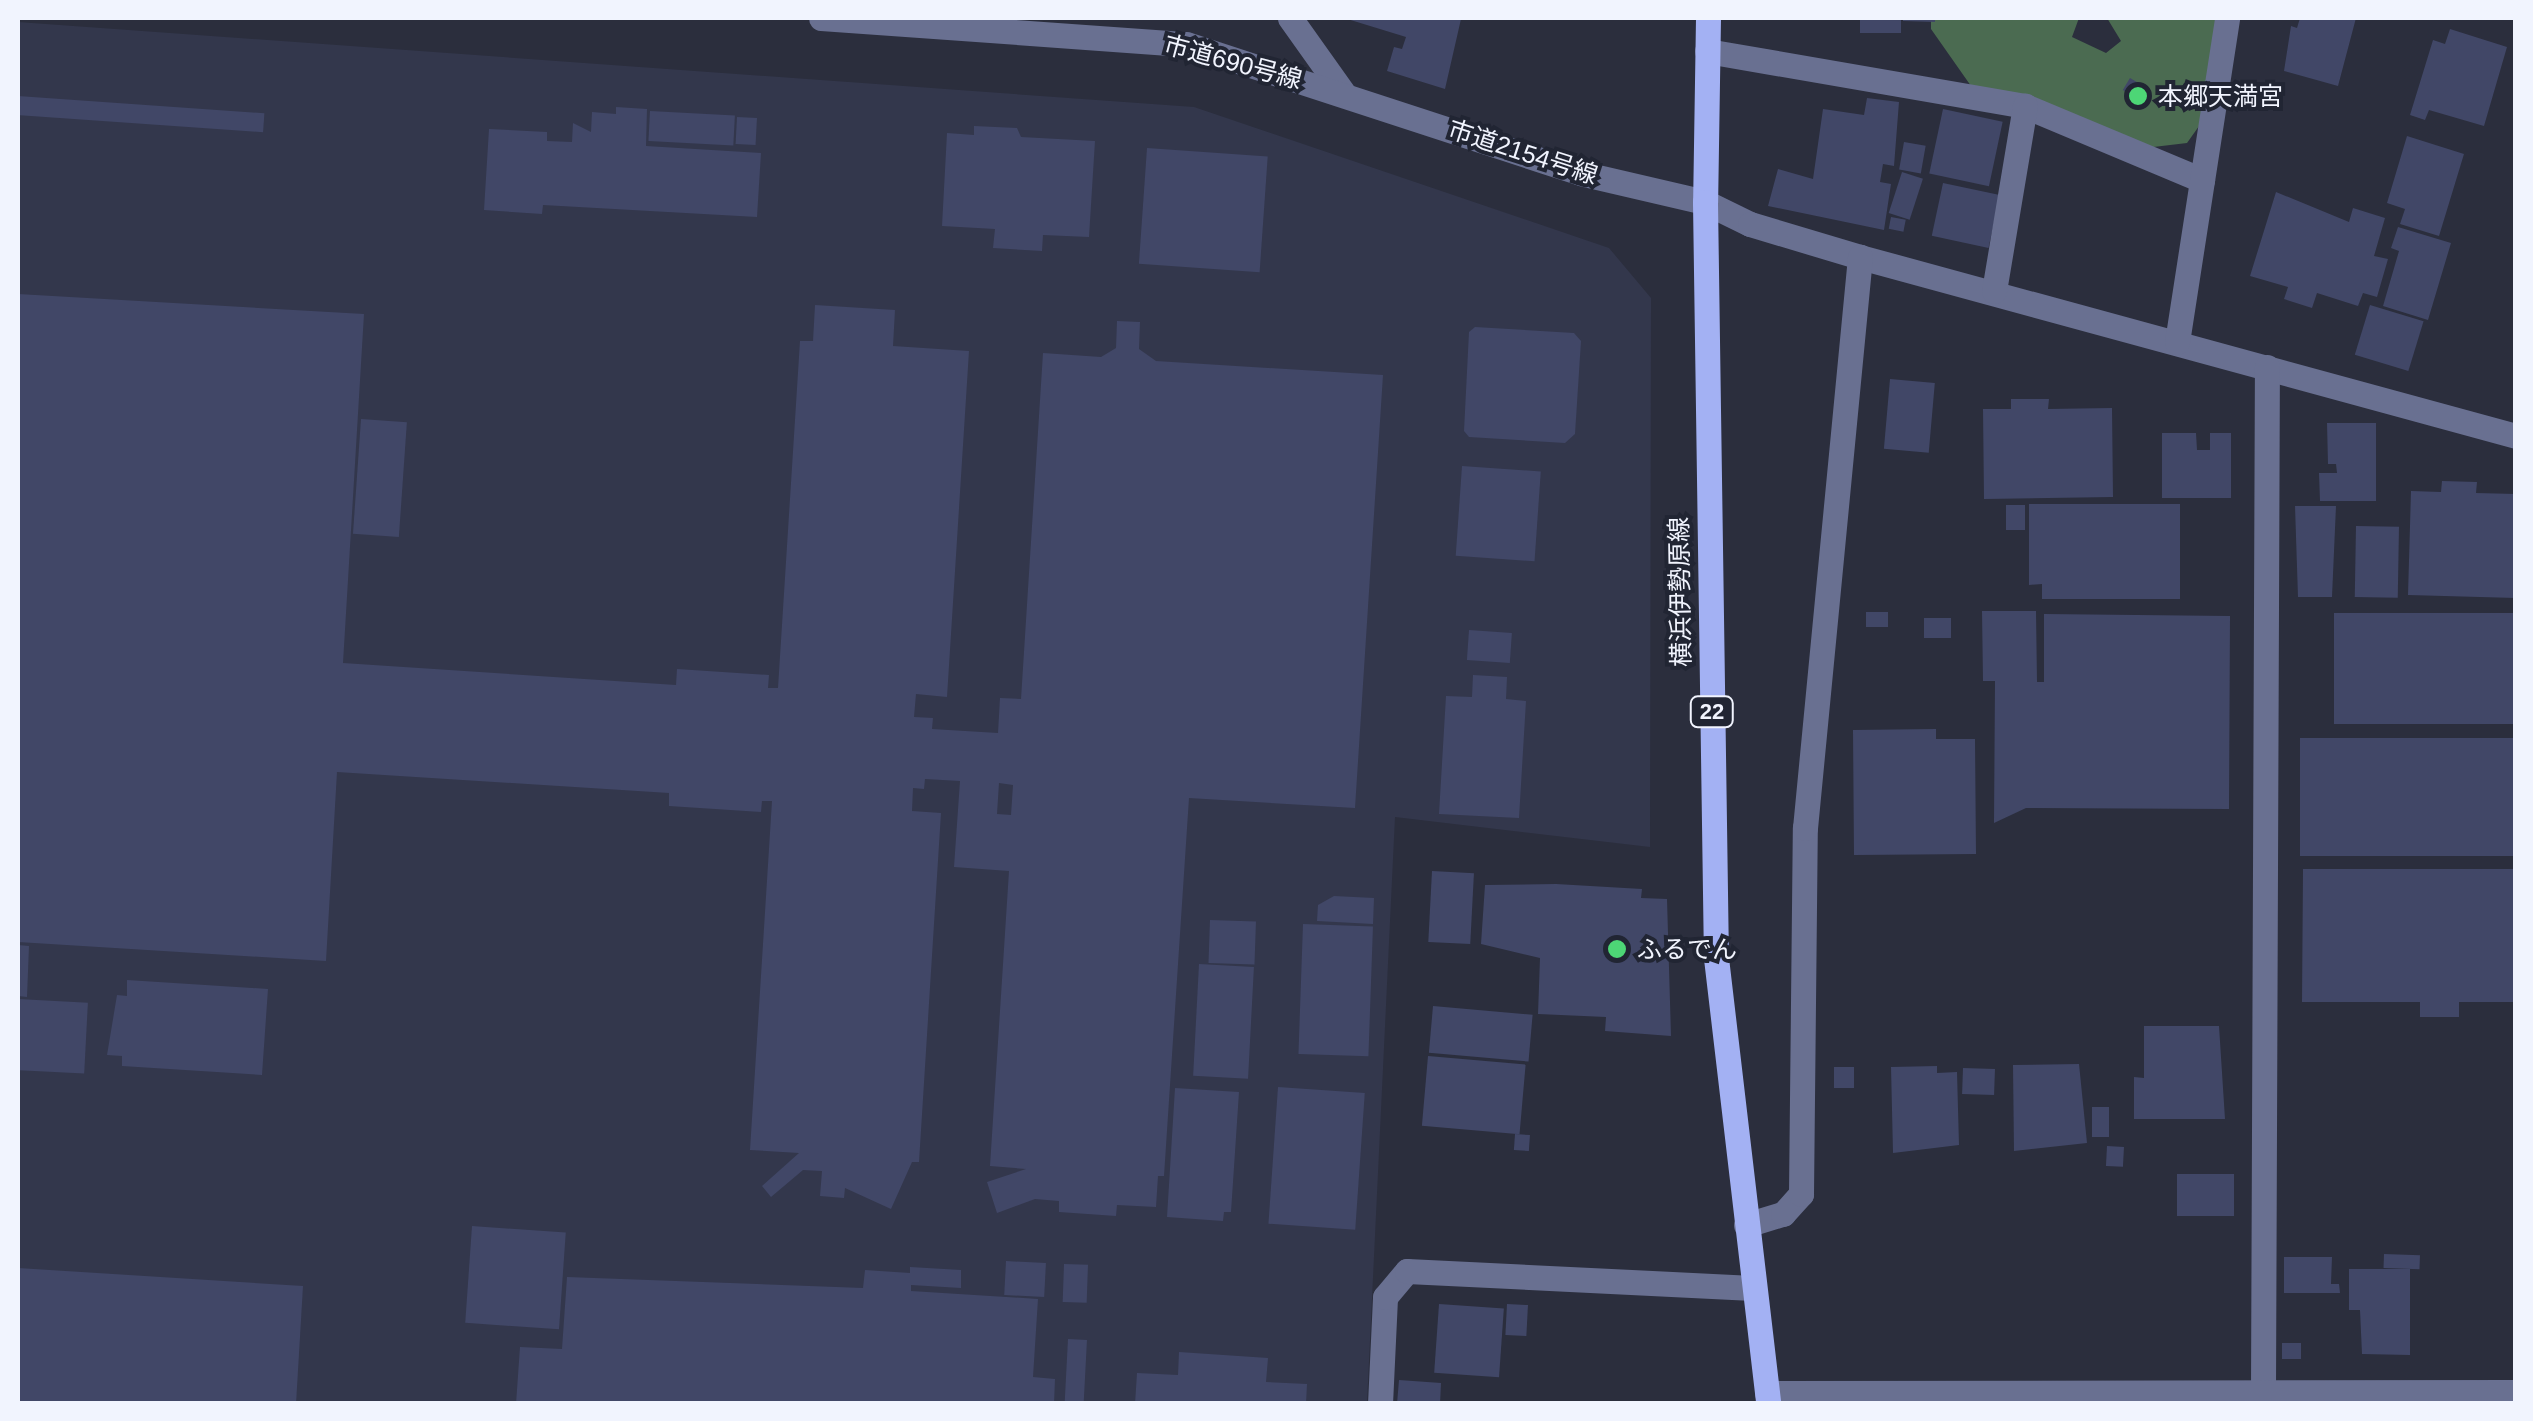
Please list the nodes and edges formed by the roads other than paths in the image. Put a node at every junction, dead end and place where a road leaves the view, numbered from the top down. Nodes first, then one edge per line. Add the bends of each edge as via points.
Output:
1 (821, 18) edge
2 (1290, 18) edge
3 (1708, 18) edge
4 (2227, 18) edge
5 (1708, 50) junction
6 (1344, 94) junction
7 (2025, 106) junction
8 (2202, 180) junction
9 (1704, 202) junction
10 (1860, 257) junction
11 (1994, 292) junction
12 (2177, 342) junction
13 (2267, 366) junction
14 (2516, 436) edge
15 (1746, 1224) junction
16 (1753, 1288) junction
17 (2263, 1390) junction
18 (2516, 1392) edge
19 (1768, 1398) edge
20 (1380, 1404) edge

1 - 6 street, 市道690号線 via 1186,44
2 - 6 street
3 - 5 main road, 横浜伊勢原線 / 22
4 - 8 street
5 - 7 street
5 - 9 main road, 横浜伊勢原線 / 22
6 - 9 street, 市道2154号線 via 1580,173
7 - 8 street
7 - 11 street
8 - 12 street
9 - 10 street, 市道2154号線 via 1750,224
9 - 15 main road, 横浜伊勢原線 / 22 via 1716,958
10 - 11 street, 市道2154号線
10 - 15 street via 1805,828 1800,1194 1783,1214
11 - 12 street, 市道2154号線
12 - 13 street, 市道2154号線
13 - 14 street, 市道2154号線
13 - 17 street
15 - 16 main road, 横浜伊勢原線 / 22
16 - 19 main road, 横浜伊勢原線 / 22
16 - 20 street via 1406,1271 1385,1297
17 - 18 street
17 - 19 street

